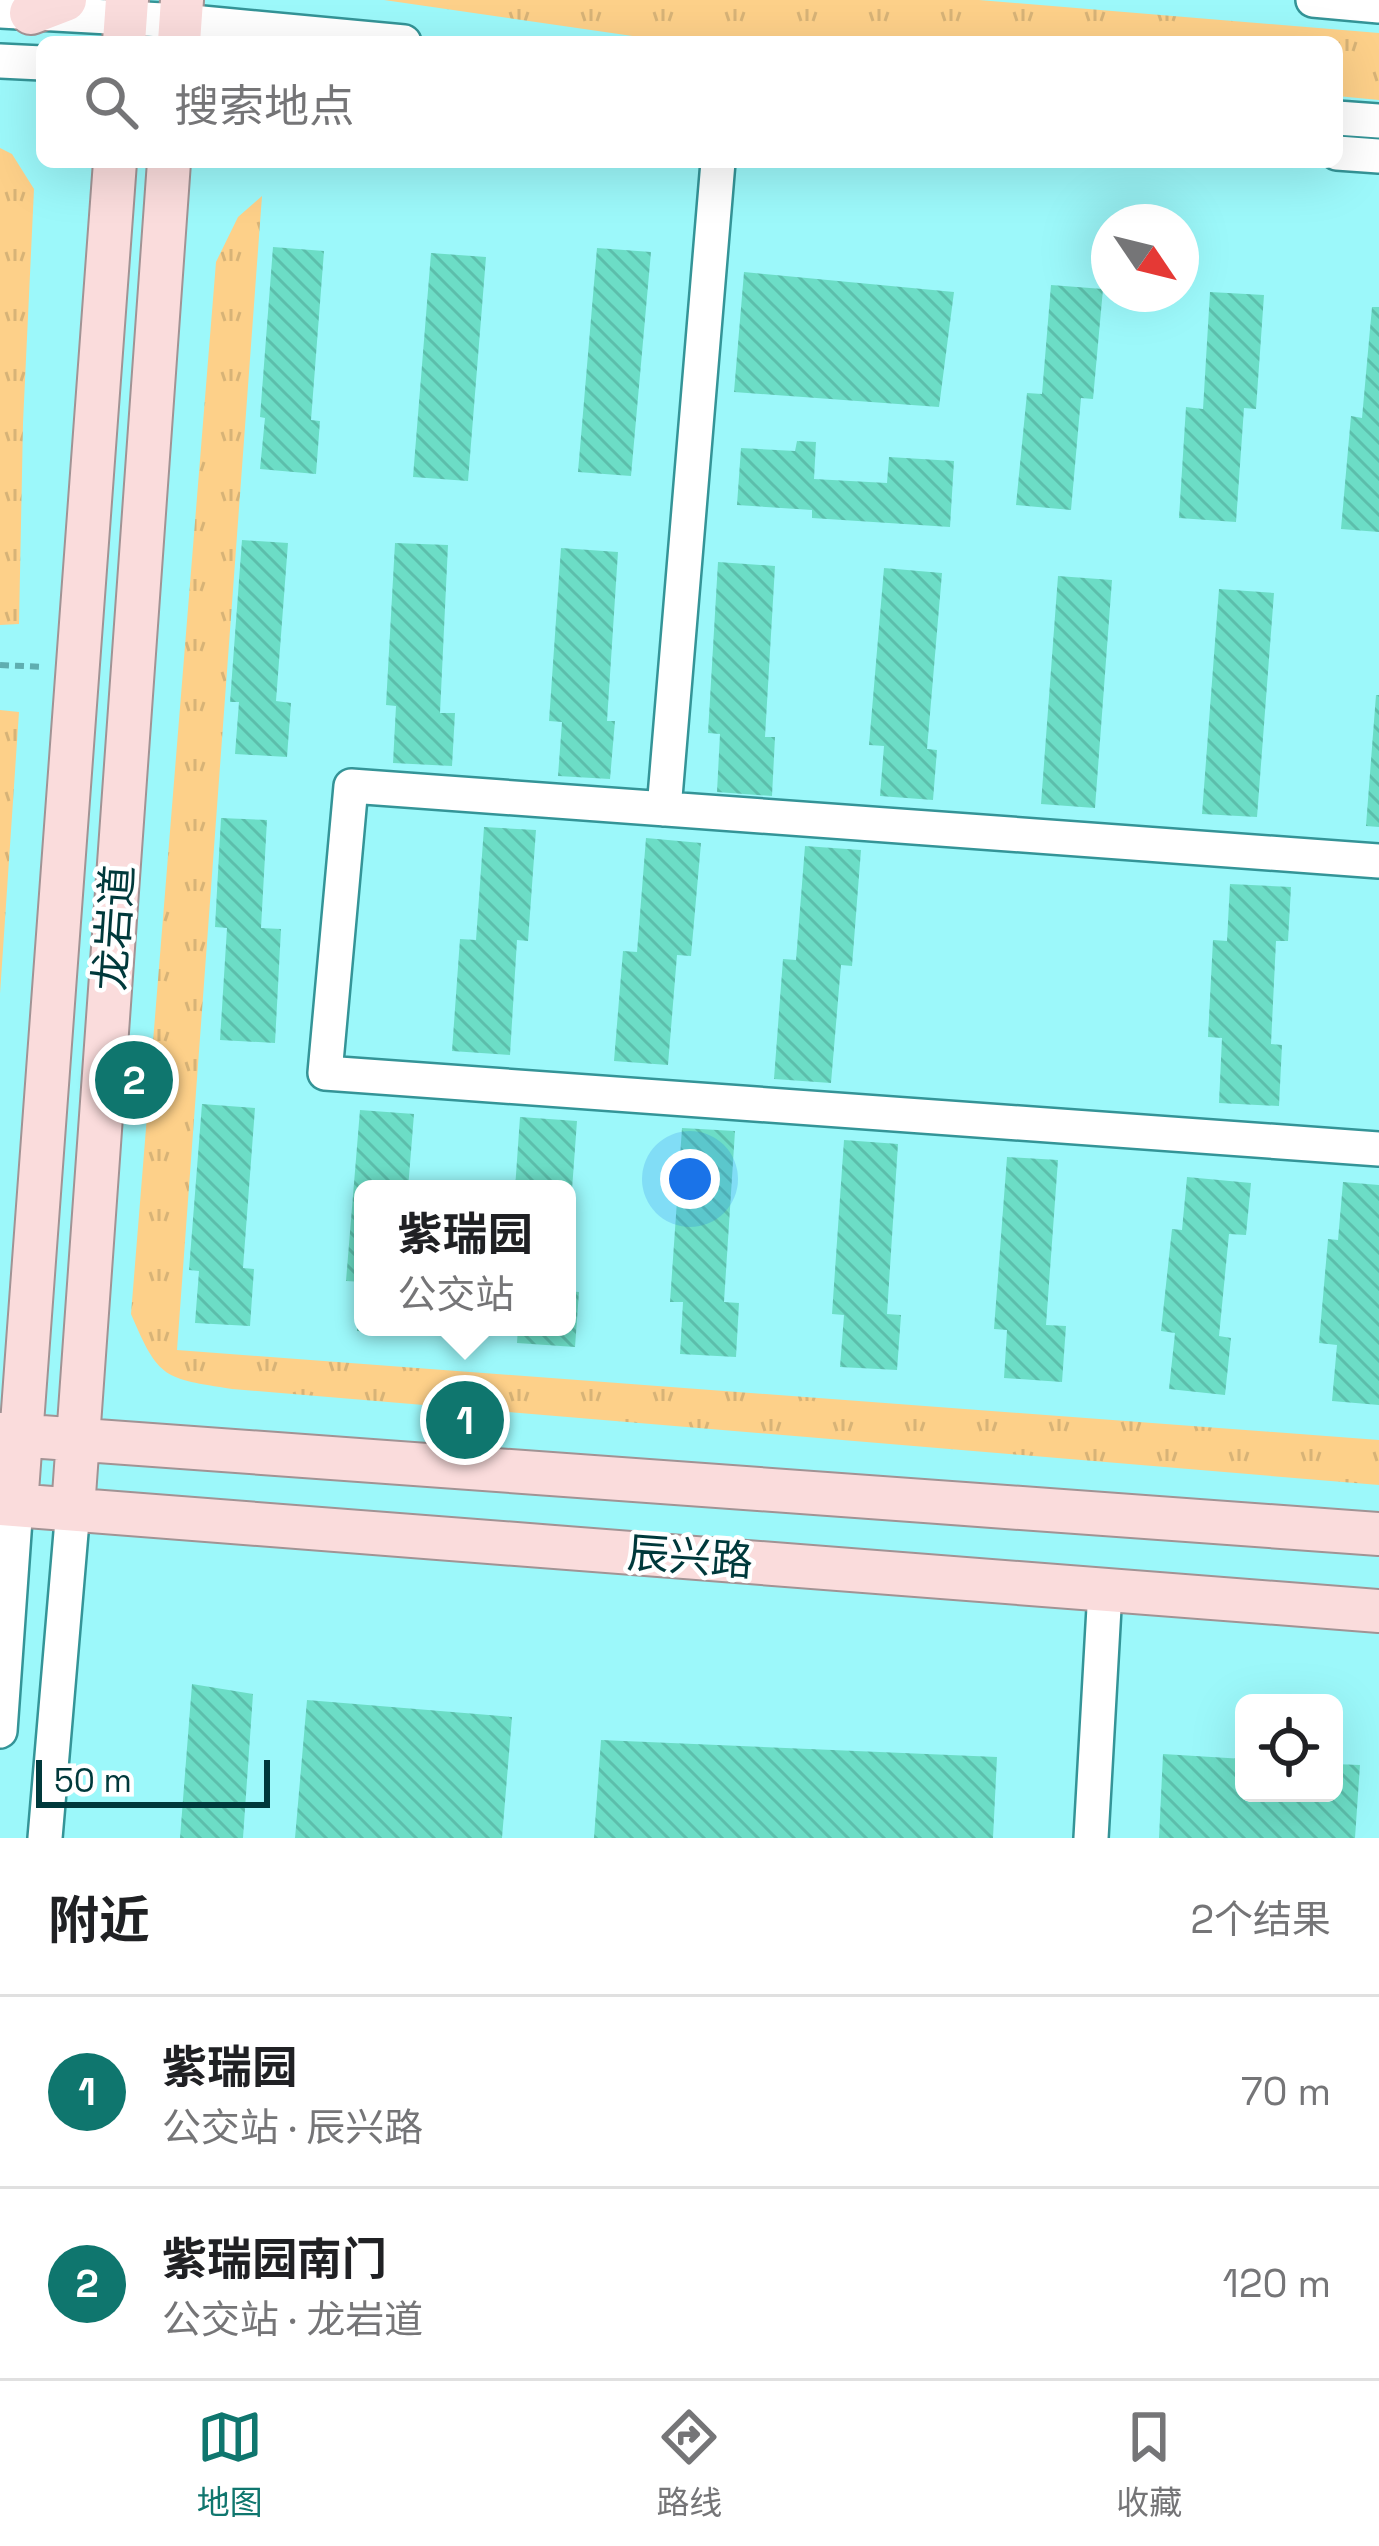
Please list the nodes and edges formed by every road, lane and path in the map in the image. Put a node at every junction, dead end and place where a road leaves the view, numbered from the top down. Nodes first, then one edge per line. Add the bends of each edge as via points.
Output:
1 (1312, 0) edge
2 (1379, 6) edge
3 (32, 8) edge
4 (122, 19) edge
5 (181, 21) edge
6 (296, 31) junction
7 (273, 36) edge
8 (345, 36) edge
9 (0, 61) edge
10 (36, 63) edge
11 (1343, 118) edge
12 (1379, 121) edge
13 (1343, 153) edge
14 (1379, 156) edge
15 (115, 168) edge
16 (127, 168) edge
17 (169, 168) edge
18 (717, 168) edge
19 (112, 206) junction
20 (664, 809) junction
21 (1379, 861) edge
22 (1379, 1149) edge
23 (11, 1435) edge
24 (80, 1439) junction
25 (8, 1504) edge
26 (73, 1508) junction
27 (1379, 1534) edge
28 (1105, 1589) junction
29 (1379, 1611) edge
30 (0, 1731) edge
31 (46, 1838) edge
32 (1091, 1838) edge

1 - 2 street
3 - 4 street
4 - 5 street
5 - 6 street
6 - 7 street
6 - 8 street
9 - 10 street
11 - 12 street
13 - 14 street
15 - 19 main road, 龙岩道
16 - 19 street
17 - 24 main road, 龙岩道
18 - 20 street
19 - 23 main road, 龙岩道
20 - 21 street
20 - 22 street via 351,786 325,1072
23 - 24 main road, 辰兴路
23 - 25 main road, 龙岩道
24 - 26 main road, 龙岩道
24 - 27 main road, 辰兴路
25 - 26 main road, 辰兴路
25 - 30 street, 龙岩道
26 - 28 main road, 辰兴路
26 - 31 street, 龙岩道
28 - 29 main road, 辰兴路
28 - 32 street

